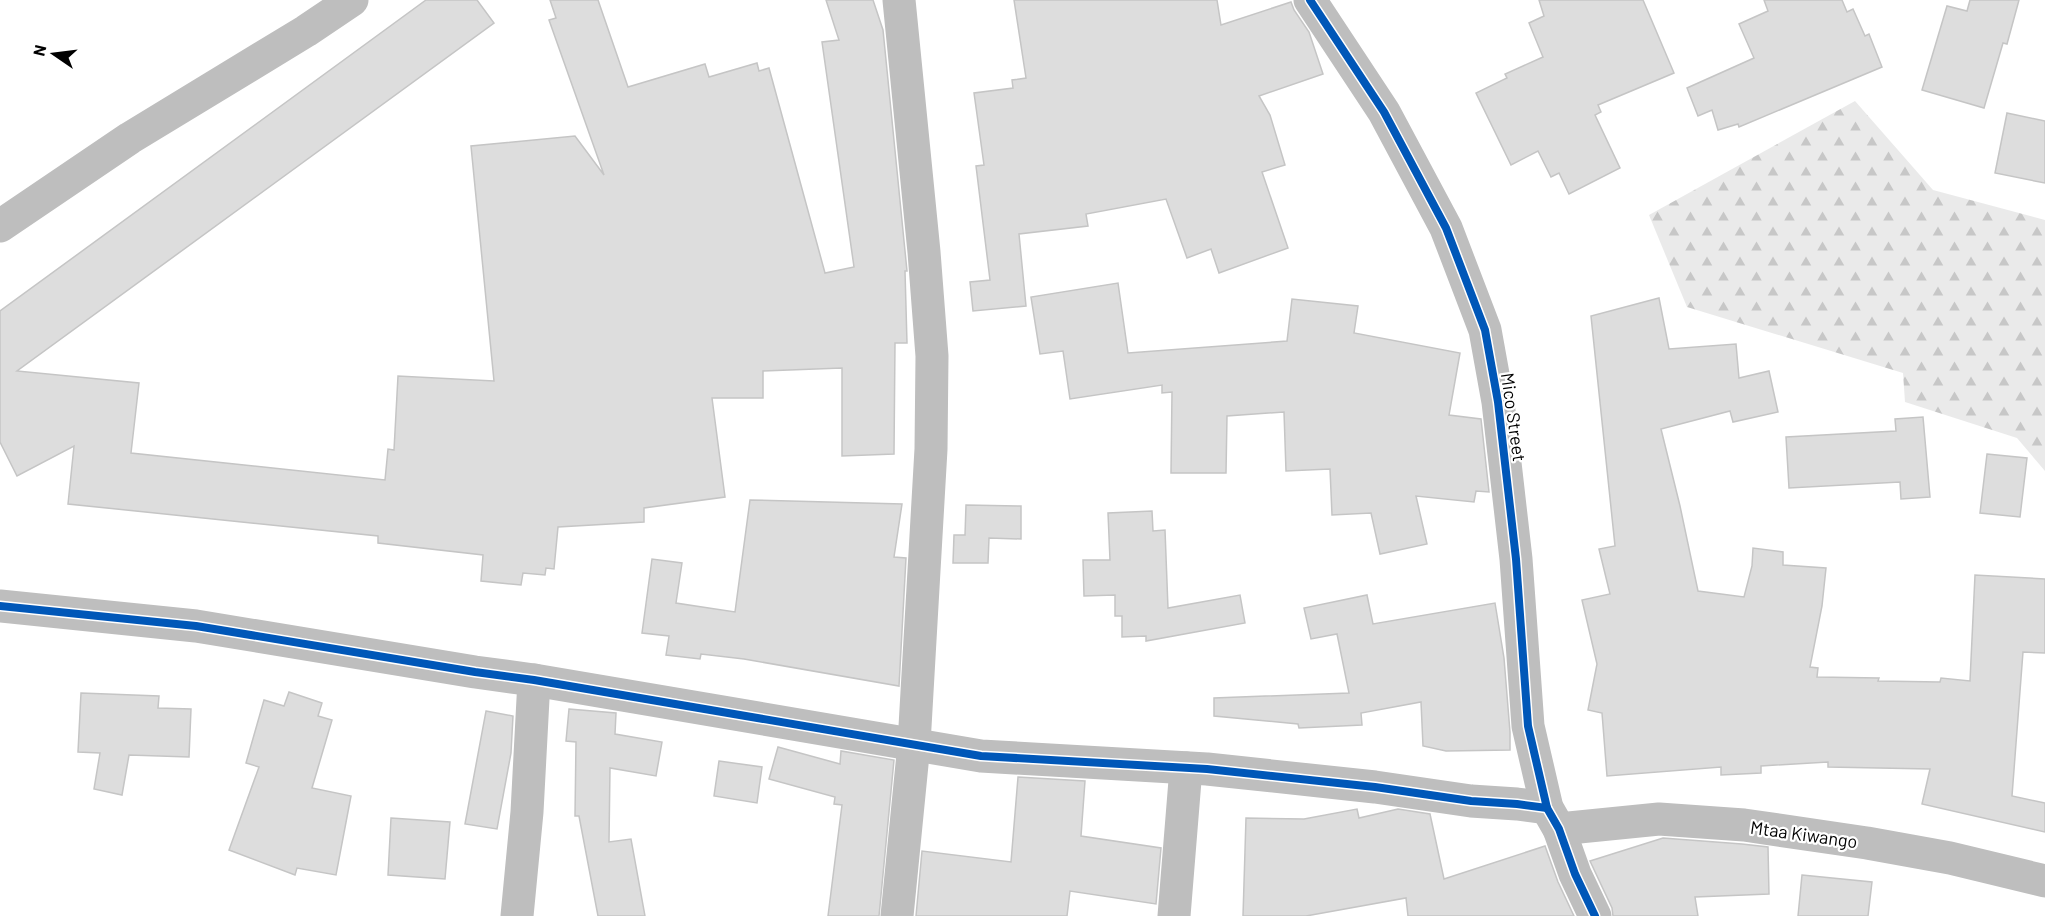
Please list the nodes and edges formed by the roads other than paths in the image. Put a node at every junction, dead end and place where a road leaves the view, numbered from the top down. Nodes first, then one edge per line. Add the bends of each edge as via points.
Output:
1 (352, 0) edge
2 (899, 0) edge
3 (1310, 0) edge
4 (0, 226) edge
5 (0, 606) edge
6 (534, 680) junction
7 (914, 744) junction
8 (1186, 768) junction
9 (1553, 819) junction
10 (2045, 881) edge
11 (517, 916) edge
12 (897, 916) edge
13 (1174, 916) edge
14 (1595, 916) edge

1 - 4 street via 130,138
2 - 7 street via 932,356 931,449
3 - 9 street, Mico Street via 1384,112 1446,228 1485,330 1498,402 1516,560 1528,726
5 - 6 street, Mtaa Kiwango via 196,626
6 - 7 street, Mtaa Kiwango
6 - 11 street
7 - 8 street, Mtaa Kiwango via 981,756
7 - 12 street
8 - 9 street, Mtaa Kiwango via 1517,804
8 - 13 street
9 - 10 street, Mtaa Kiwango via 1659,819 1744,825 1950,858
9 - 14 street, Mico Street

